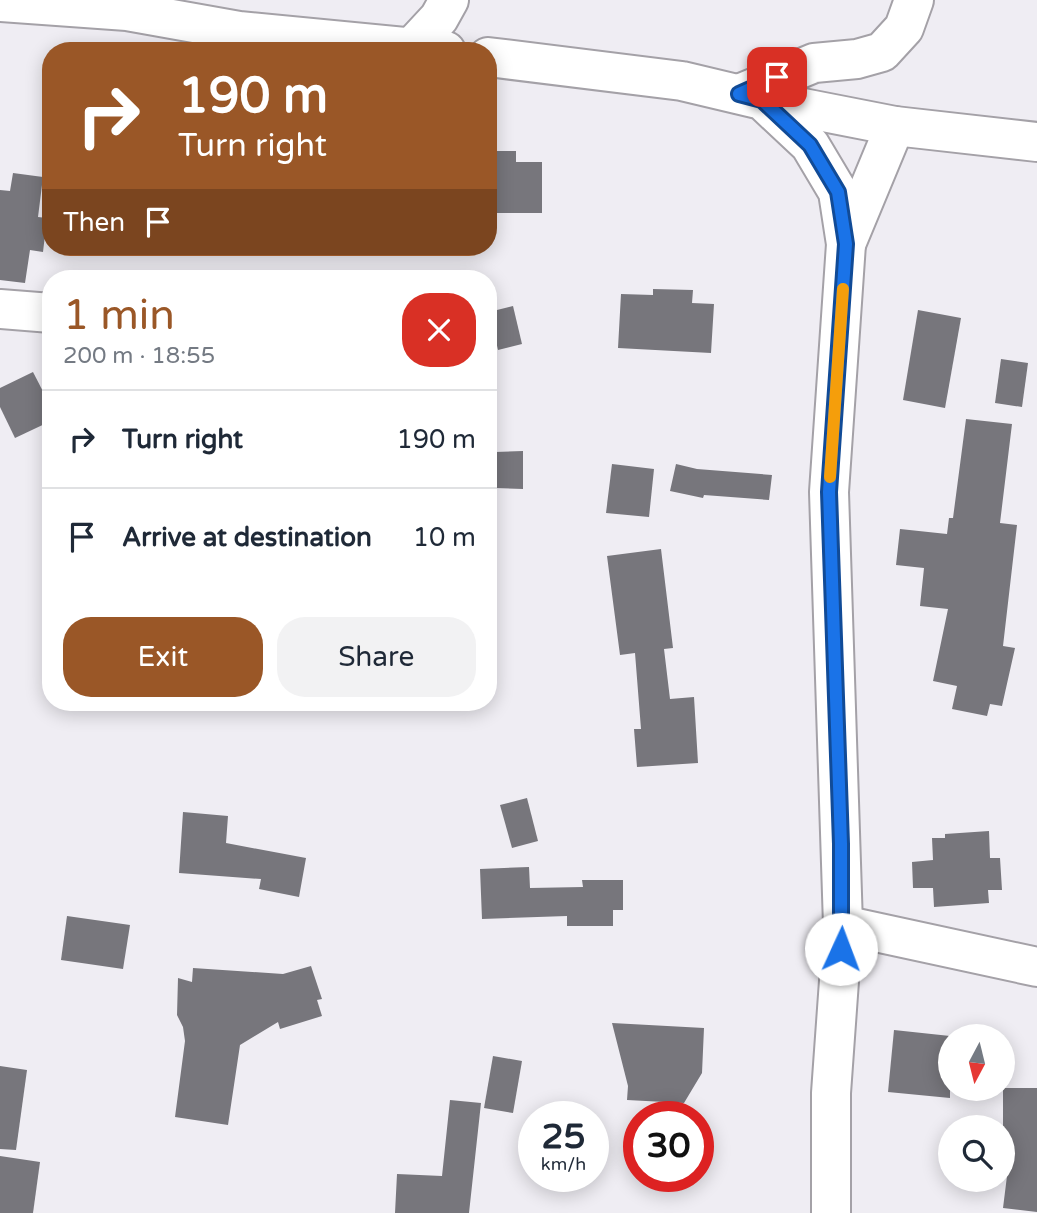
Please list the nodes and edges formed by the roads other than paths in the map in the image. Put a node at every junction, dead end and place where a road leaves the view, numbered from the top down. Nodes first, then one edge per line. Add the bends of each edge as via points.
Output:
1 (449, 0) edge
2 (914, 0) edge
3 (0, 2) edge
4 (126, 6) edge
5 (362, 42) edge
6 (431, 42) edge
7 (497, 58) edge
8 (750, 97) junction
9 (895, 126) junction
10 (1037, 142) edge
11 (846, 244) junction
12 (0, 309) edge
13 (42, 312) edge
14 (843, 925) junction
15 (1037, 967) edge
16 (831, 1213) edge

1 - 6 street
2 - 8 street via 904,28 882,52 814,63
3 - 4 street
4 - 5 street via 239,31
7 - 8 street via 682,81
8 - 9 street
8 - 11 street via 810,145 838,192
9 - 10 street
9 - 11 street
11 - 14 street via 829,492
12 - 13 street
14 - 15 street
14 - 16 street via 831,1093

